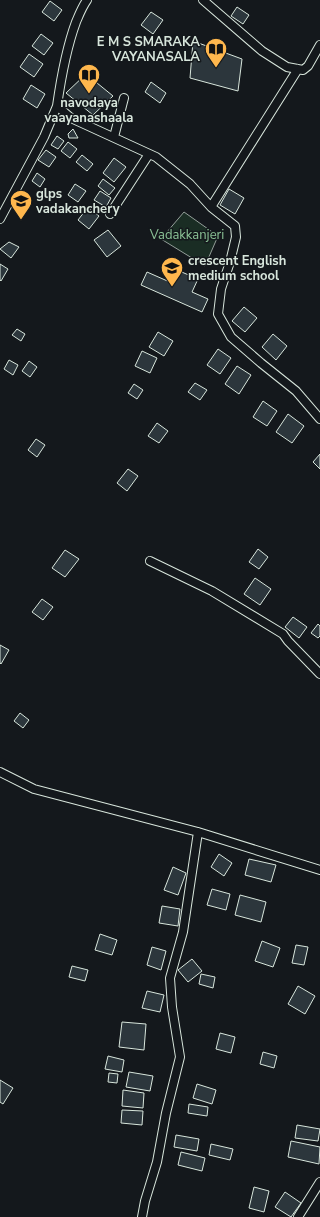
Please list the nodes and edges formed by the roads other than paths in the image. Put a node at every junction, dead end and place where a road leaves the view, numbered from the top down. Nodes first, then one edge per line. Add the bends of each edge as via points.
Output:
1 (87, 0) edge
2 (203, 0) edge
3 (320, 45) edge
4 (298, 69) junction
5 (124, 98) dead end
6 (57, 106) junction
7 (114, 138) junction
8 (149, 154) junction
9 (212, 207) junction
10 (110, 214) dead end
11 (0, 219) edge
12 (320, 420) edge
13 (150, 561) dead end
14 (320, 674) edge
15 (0, 772) edge
16 (198, 832) junction
17 (320, 870) edge
18 (320, 1182) edge
19 (142, 1217) edge
20 (298, 1217) edge

1 - 6 street via 70,38 60,79
2 - 4 street via 262,51 287,67
3 - 4 street via 308,66 303,70
4 - 9 street
5 - 7 street
6 - 7 street via 71,118
6 - 11 street via 44,137
7 - 8 street
8 - 9 street via 156,156 190,184
8 - 10 street
9 - 12 street via 235,226 236,237 221,289 218,314 231,337 296,391
13 - 14 street via 212,591 283,634
15 - 16 street via 34,789
16 - 17 street
16 - 19 street via 183,932 170,978 180,1057
18 - 20 street

